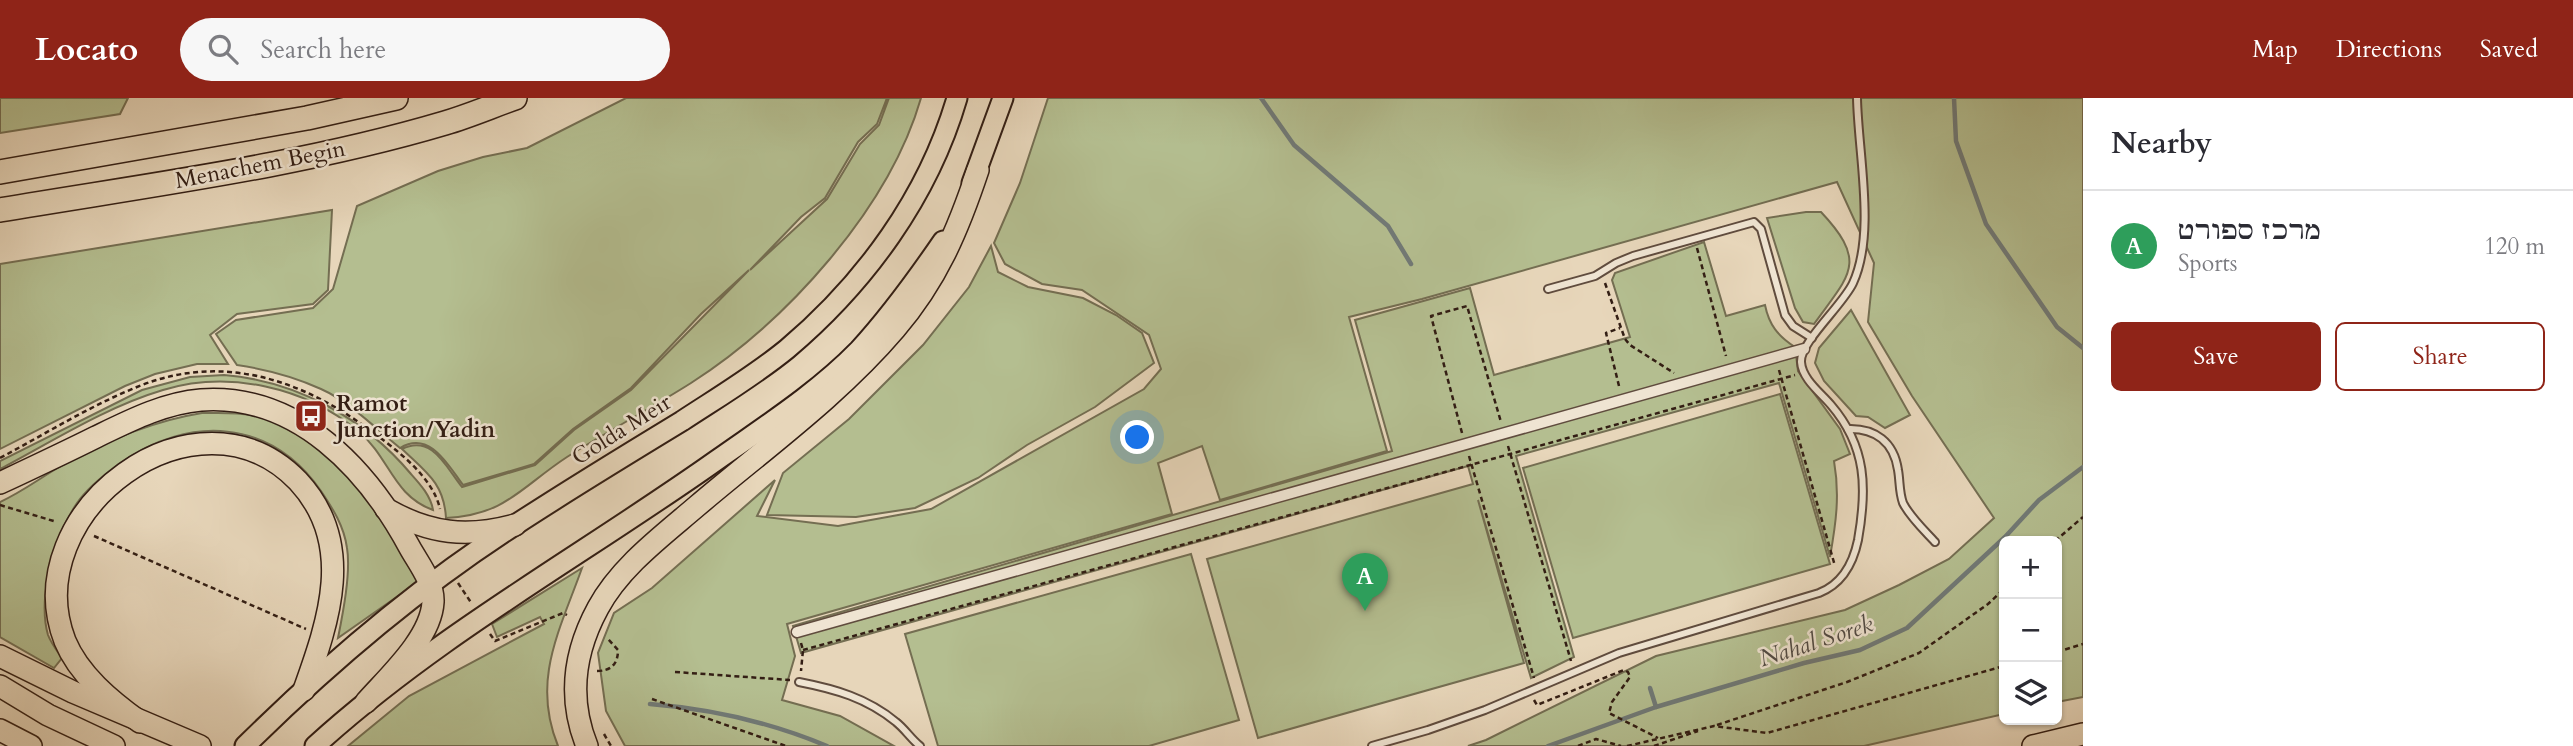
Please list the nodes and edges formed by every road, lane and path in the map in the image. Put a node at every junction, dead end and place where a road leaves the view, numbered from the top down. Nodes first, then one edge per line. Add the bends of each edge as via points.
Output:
1 (396, 98) edge
2 (515, 98) edge
3 (957, 98) edge
4 (1003, 98) edge
5 (1857, 98) edge
6 (83, 158) junction
7 (0, 162) edge
8 (978, 170) junction
9 (0, 172) edge
10 (0, 210) edge
11 (1694, 239) junction
12 (1602, 273) junction
13 (1548, 289) dead end
14 (1621, 328) junction
15 (1812, 338) junction
16 (1804, 349) junction
17 (1775, 357) junction
18 (1730, 370) junction
19 (1804, 373) junction
20 (1782, 379) junction
21 (1688, 382) junction
22 (1623, 400) junction
23 (1848, 429) junction
24 (1504, 433) junction
25 (1465, 444) junction
26 (1511, 454) junction
27 (1471, 464) junction
28 (0, 483) edge
29 (0, 505) edge
30 (386, 509) junction
31 (2083, 517) edge
32 (57, 522) dead end
33 (515, 525) junction
34 (94, 536) dead end
35 (2060, 536) edge
36 (1935, 542) dead end
37 (1839, 581) junction
38 (429, 583) junction
39 (1999, 594) edge
40 (566, 615) dead end
41 (313, 632) dead end
42 (489, 632) dead end
43 (797, 632) joint
44 (608, 639) dead end
45 (2083, 644) edge
46 (803, 650) junction
47 (2062, 650) edge
48 (0, 656) edge
49 (1999, 667) edge
50 (588, 669) dead end
51 (1574, 671) junction
52 (675, 673) dead end
53 (799, 682) junction
54 (0, 686) edge
55 (1533, 689) junction
56 (304, 690) junction
57 (652, 699) dead end
58 (366, 702) junction
59 (140, 722) junction
60 (1714, 726) junction
61 (0, 730) edge
62 (2083, 734) edge
63 (1660, 738) junction
64 (246, 745) edge
65 (31, 746) edge
66 (114, 746) edge
67 (200, 746) edge
68 (316, 746) edge
69 (587, 746) edge
70 (786, 746) edge
71 (920, 746) edge
72 (1371, 746) edge
73 (1578, 746) edge
74 (1621, 746) edge
75 (1627, 746) edge
76 (1654, 746) edge
77 (2033, 746) edge

1 - 6 highway, Menachem Begin
2 - 10 highway, Menachem Begin via 367,144
3 - 33 main road, Golda Meir via 934,158 901,221 837,302 786,350 737,385
4 - 8 main road
5 - 15 lane via 1862,257 1846,296
6 - 7 highway
6 - 9 highway, Menachem Begin
8 - 58 main road via 945,238 917,279 858,351 814,390 474,622
8 - 69 highway via 946,254 895,329 830,394 644,552 598,607 576,668 575,698
11 - 12 lane via 1633,256
11 - 15 lane via 1758,224 1785,315
11 - 18 path
12 - 13 lane
12 - 14 path
14 - 21 path via 1630,345
14 - 22 path via 1606,333
15 - 16 lane
16 - 17 street
16 - 19 lane
17 - 18 street
17 - 20 path
18 - 21 street
19 - 20 path
19 - 23 lane
20 - 26 path
20 - 37 path
21 - 22 street
22 - 24 street
23 - 36 lane via 1874,432 1890,447 1903,502
23 - 37 lane via 1861,463 1864,495 1856,550
24 - 25 street
24 - 25 path via 1467,306 1431,316
24 - 26 path
25 - 27 path
25 - 43 street
26 - 27 path
26 - 51 path
27 - 46 path
27 - 55 path
28 - 30 highway via 151,412 201,400 229,400 265,407 320,435
29 - 32 path
30 - 33 highway via 452,534
30 - 38 highway
31 - 35 path
33 - 38 main road, Golda Meir
34 - 41 path
37 - 51 lane via 1819,593 1629,649
38 - 56 main road, Golda Meir
38 - 58 highway via 433,603 425,628
39 - 60 path via 1919,653
40 - 42 path via 544,619 495,641
43 - 46 path
44 - 50 path via 618,650 614,666 606,671
45 - 47 path
46 - 53 path
48 - 59 highway
49 - 60 path via 1767,733
51 - 55 lane
52 - 53 path
53 - 71 lane via 855,696 894,720
54 - 66 highway
55 - 63 path via 1536,705 1623,670 1630,677 1609,713
55 - 72 lane via 1456,721
56 - 59 highway via 323,631 334,568 324,517 288,471 259,453 229,444 177,448 137,465 98,496 68,541 56,593 66,644 82,670
56 - 64 main road, Golda Meir
57 - 70 path
58 - 68 main road
59 - 67 highway
60 - 63 path
60 - 76 path
61 - 65 highway
62 - 77 highway
63 - 75 path
73 - 74 path via 1596,738

